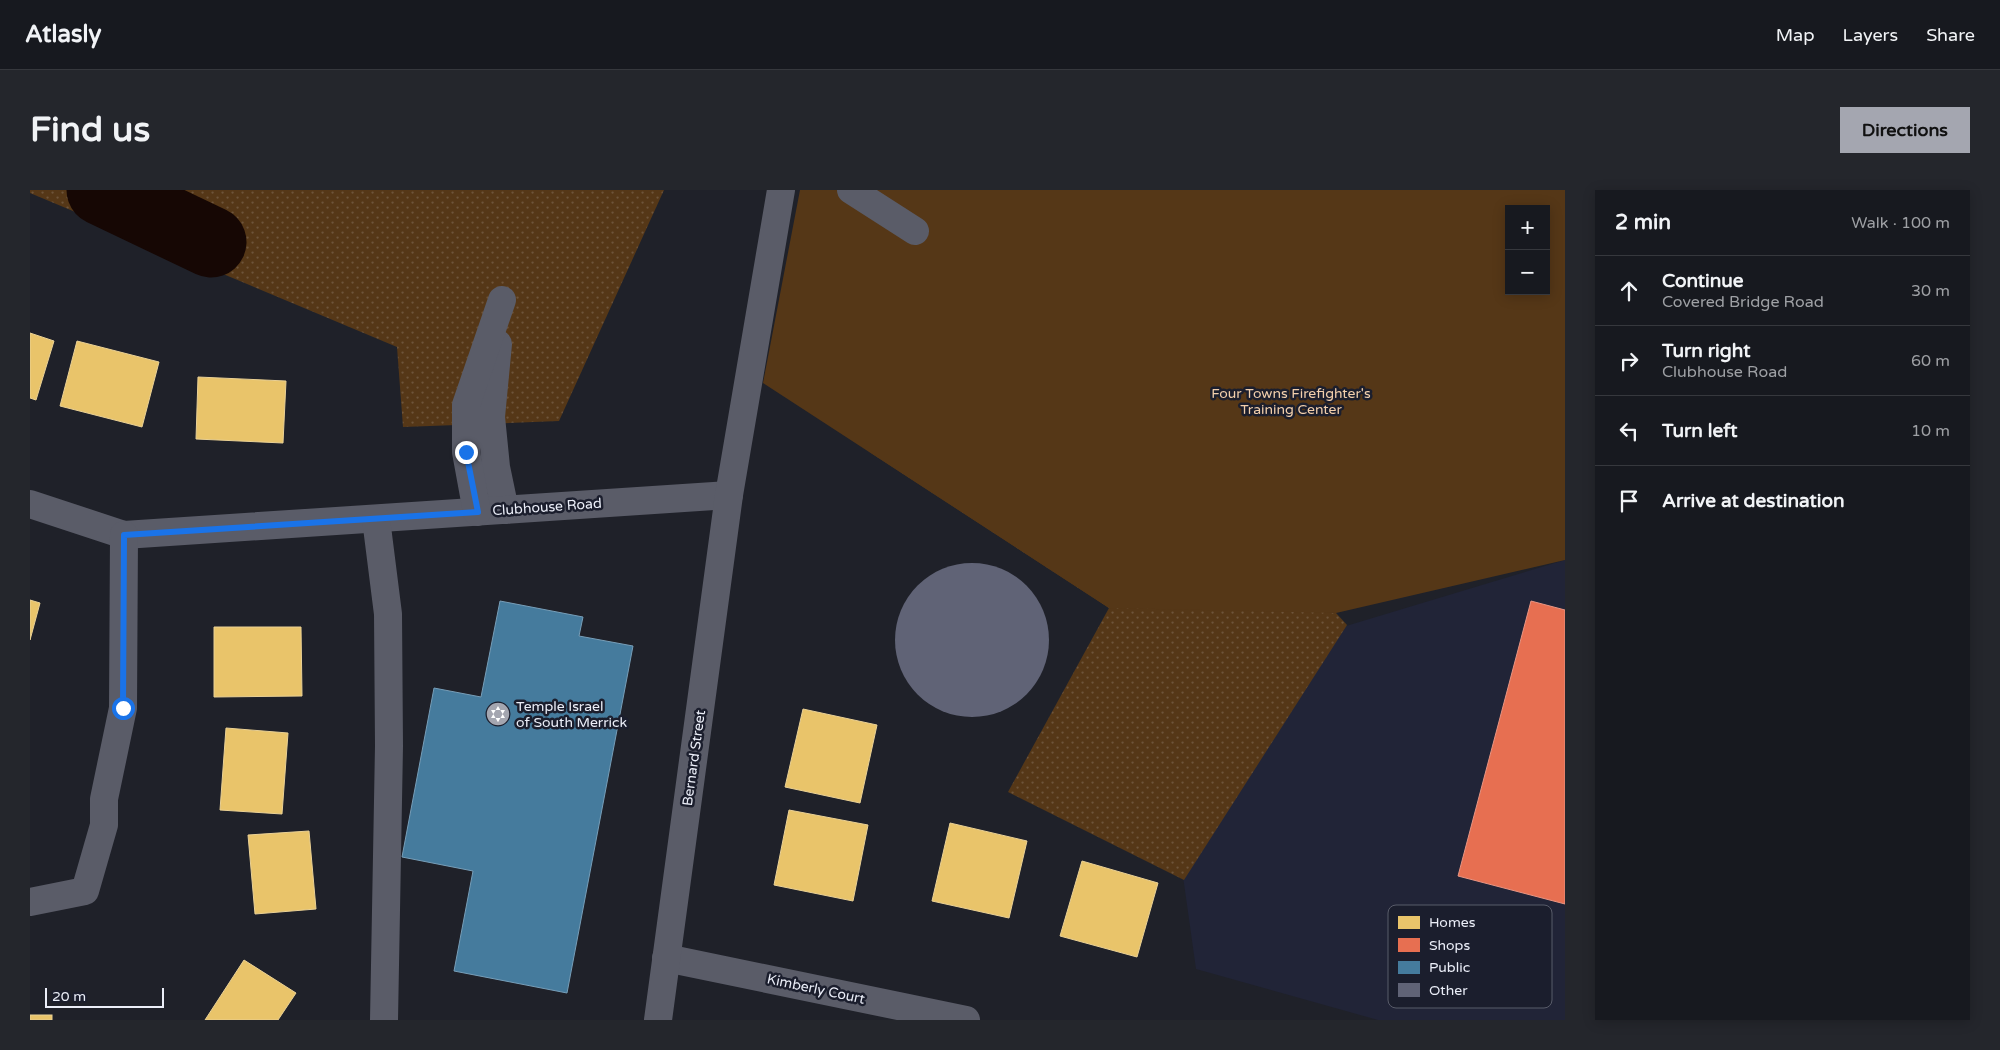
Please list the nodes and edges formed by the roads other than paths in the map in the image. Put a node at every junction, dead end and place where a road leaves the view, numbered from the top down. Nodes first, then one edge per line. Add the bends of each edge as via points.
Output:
1 (781, 190) edge
2 (851, 190) edge
3 (916, 231) dead end
4 (730, 495) junction
5 (30, 504) edge
6 (505, 510) junction
7 (478, 512) junction
8 (376, 519) junction
9 (124, 535) junction
10 (30, 902) edge
11 (666, 958) junction
12 (384, 1020) edge
13 (658, 1020) edge
14 (966, 1020) edge

1 - 4 street
2 - 3 street
4 - 6 street, Clubhouse Road
4 - 11 street, Bernard Street
5 - 9 street, Clubhouse Road
6 - 7 street, Clubhouse Road
6 - 7 street via 491,417 502,300 466,405 466,452
7 - 8 street, Clubhouse Road
8 - 9 street, Clubhouse Road
8 - 12 street via 388,614
9 - 10 street via 123,708 104,800 104,826 85,891
11 - 13 street, Bernard Street
11 - 14 street, Kimberly Court

